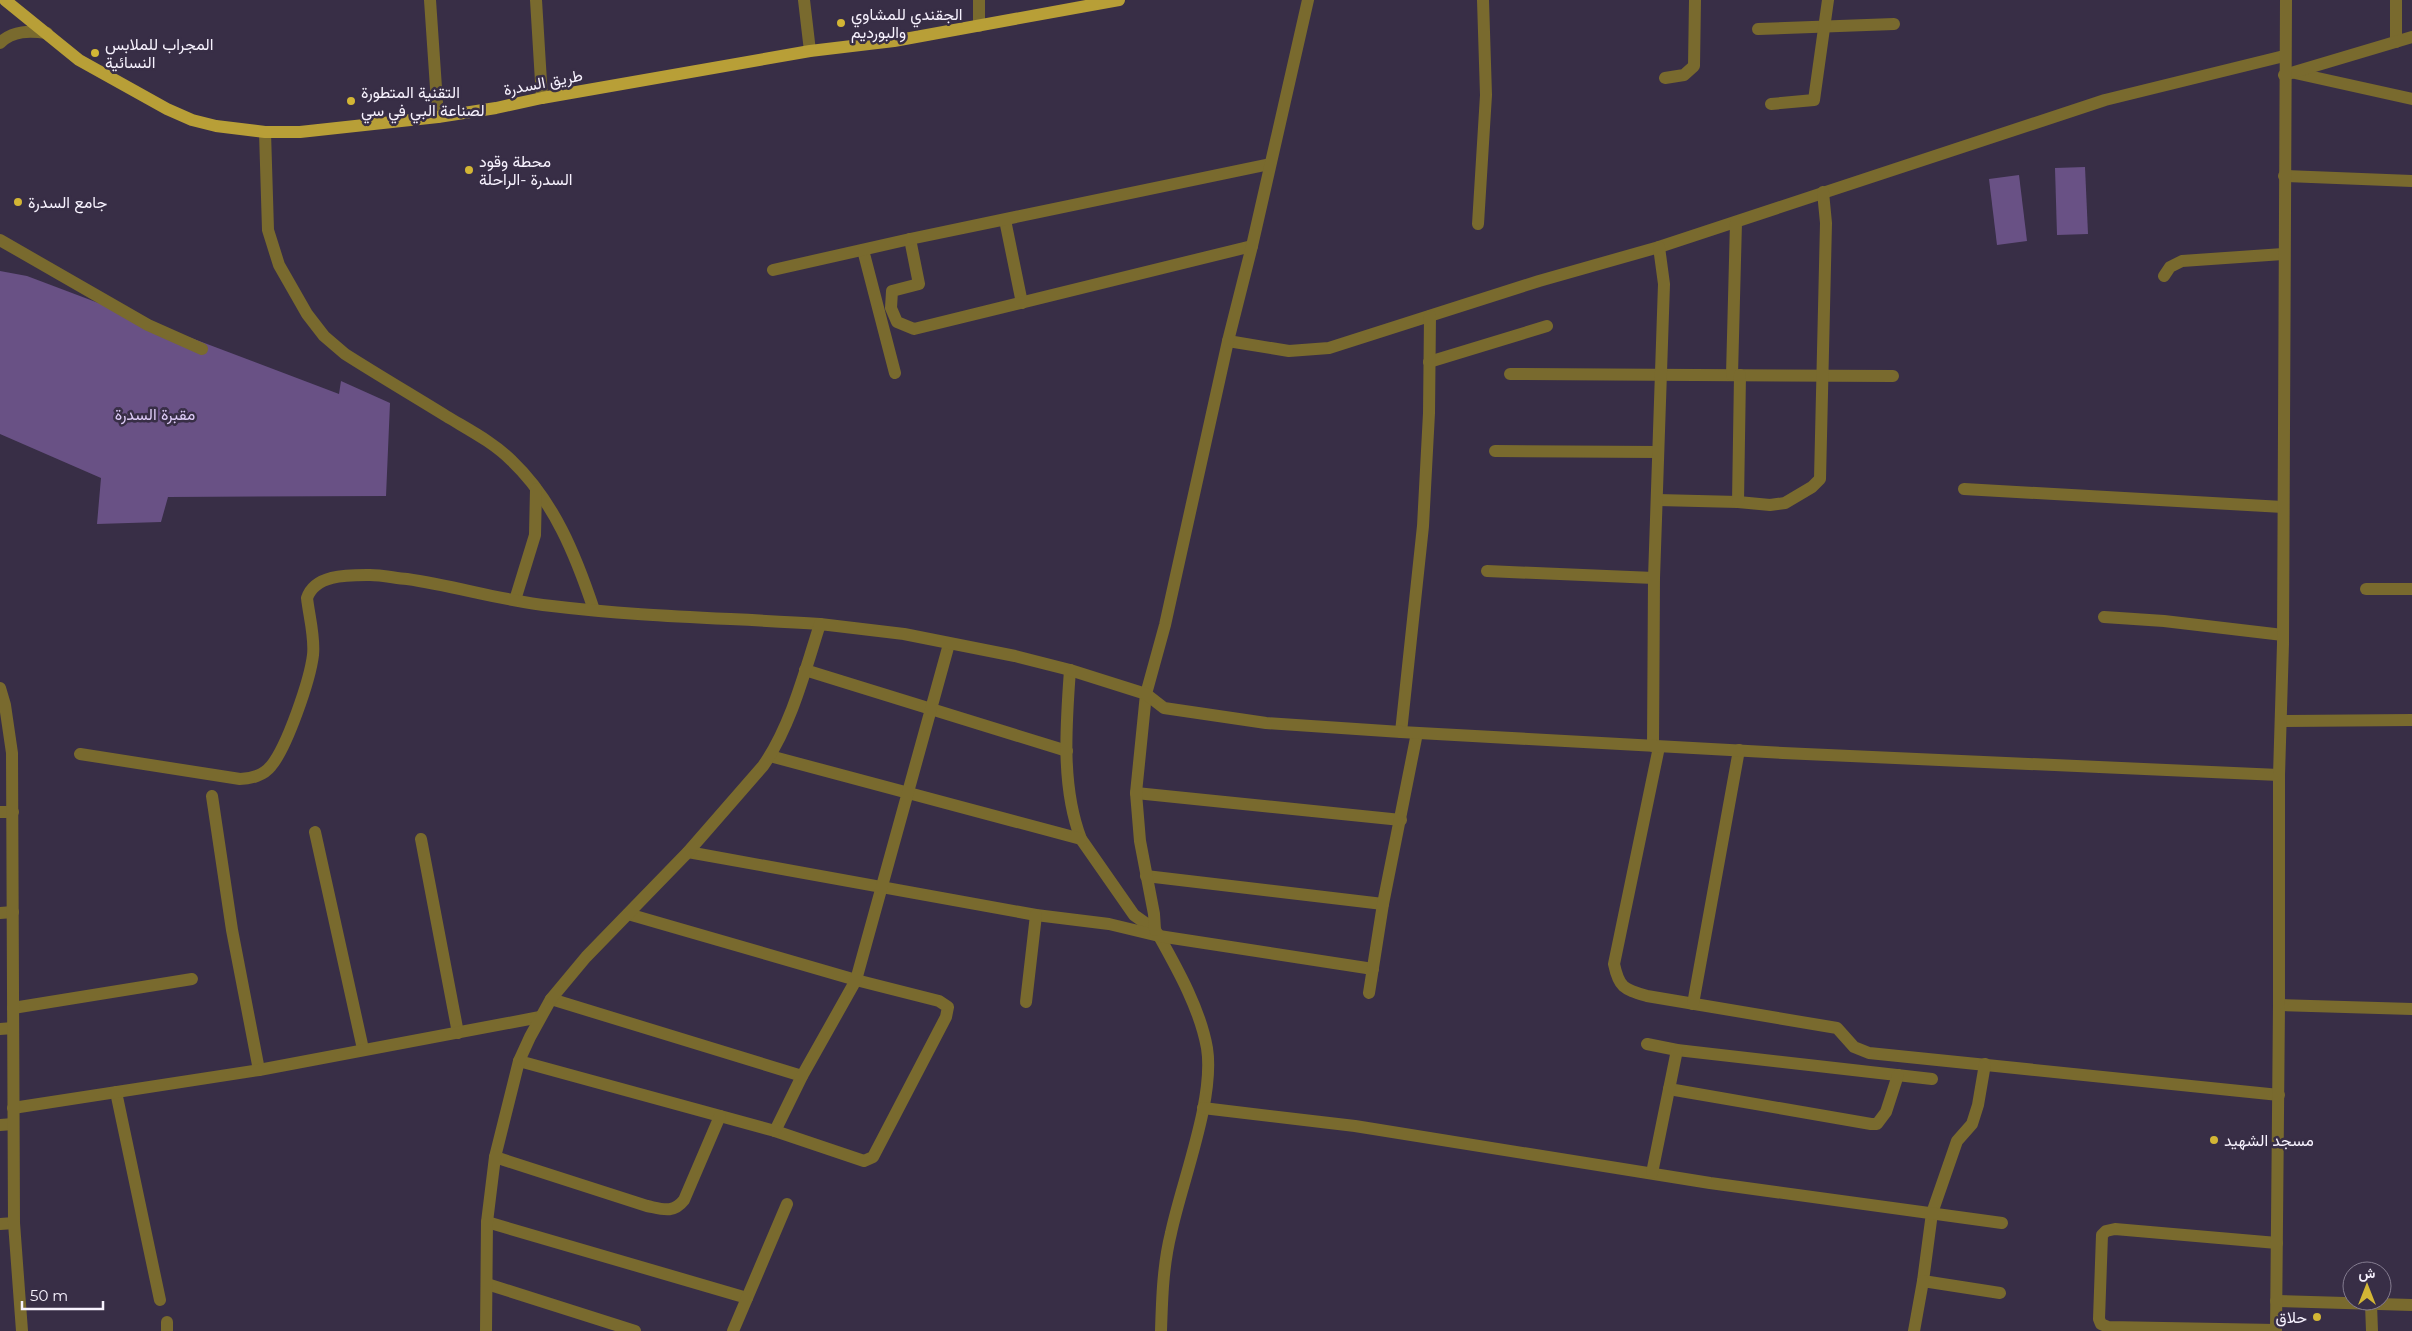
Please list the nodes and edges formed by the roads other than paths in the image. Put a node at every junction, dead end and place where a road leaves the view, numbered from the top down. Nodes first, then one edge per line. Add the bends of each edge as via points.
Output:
1 (5, 0) edge
2 (430, 0) edge
3 (536, 0) edge
4 (804, 0) edge
5 (979, 0) edge
6 (1119, 0) edge
7 (1308, 0) edge
8 (1483, 0) edge
9 (1695, 0) edge
10 (1828, 0) edge
11 (2286, 0) edge
12 (2396, 0) edge
13 (1087, 3) edge
14 (1894, 24) dead end
15 (1824, 25) junction
16 (979, 26) junction
17 (1758, 29) dead end
18 (46, 34) junction
19 (2412, 37) edge
20 (2396, 42) junction
21 (0, 43) edge
22 (810, 52) junction
23 (2284, 56) junction
24 (2290, 74) junction
25 (1665, 78) dead end
26 (542, 98) junction
27 (2412, 100) edge
28 (1771, 104) dead end
29 (438, 117) junction
30 (265, 132) junction
31 (1270, 164) junction
32 (2284, 176) junction
33 (2412, 181) edge
34 (1823, 192) junction
35 (1005, 220) junction
36 (1736, 222) junction
37 (1478, 224) dead end
38 (910, 238) junction
39 (0, 240) edge
40 (1252, 246) junction
41 (1659, 247) junction
42 (863, 250) junction
43 (2284, 254) junction
44 (773, 270) dead end
45 (2164, 276) dead end
46 (1022, 303) junction
47 (1430, 316) junction
48 (1547, 326) dead end
49 (1228, 341) junction
50 (202, 349) dead end
51 (1429, 362) junction
52 (895, 374) dead end
53 (1510, 374) dead end
54 (1660, 374) junction
55 (1736, 375) junction
56 (1822, 376) junction
57 (1893, 376) dead end
58 (1495, 451) dead end
59 (1658, 452) junction
60 (536, 489) junction
61 (1964, 489) dead end
62 (1658, 500) junction
63 (1738, 502) junction
64 (2282, 507) junction
65 (1487, 571) dead end
66 (1654, 578) junction
67 (2366, 589) dead end
68 (2412, 589) edge
69 (515, 600) junction
70 (594, 610) junction
71 (2104, 617) dead end
72 (820, 624) junction
73 (2282, 634) junction
74 (949, 644) junction
75 (805, 670) junction
76 (1070, 670) junction
77 (0, 688) edge
78 (1146, 694) junction
79 (931, 708) junction
80 (2281, 720) junction
81 (2412, 720) edge
82 (1401, 732) junction
83 (1417, 733) junction
84 (5, 737) edge
85 (1656, 746) junction
86 (1740, 750) junction
87 (1067, 751) junction
88 (80, 754) dead end
89 (770, 756) junction
90 (2279, 775) junction
91 (1136, 793) junction
92 (908, 794) junction
93 (212, 796) dead end
94 (6, 812) edge
95 (1401, 820) junction
96 (315, 832) dead end
97 (421, 839) dead end
98 (1081, 840) junction
99 (688, 852) junction
100 (1146, 876) junction
101 (881, 886) junction
102 (1383, 904) junction
103 (14, 912) junction
104 (0, 913) edge
105 (628, 914) junction
106 (1036, 915) junction
107 (1157, 933) junction
108 (1373, 969) junction
109 (192, 979) dead end
110 (856, 980) junction
111 (1369, 994) dead end
112 (552, 999) junction
113 (1026, 1002) dead end
114 (1693, 1004) junction
115 (2280, 1005) junction
116 (13, 1008) junction
117 (2412, 1009) edge
118 (540, 1018) junction
119 (6, 1028) edge
120 (458, 1033) junction
121 (1647, 1044) dead end
122 (363, 1049) junction
123 (1677, 1050) junction
124 (519, 1061) junction
125 (1985, 1064) junction
126 (259, 1070) junction
127 (1898, 1075) junction
128 (802, 1076) junction
129 (1932, 1079) dead end
130 (1669, 1089) junction
131 (116, 1092) junction
132 (2279, 1095) junction
133 (12, 1108) junction
134 (1203, 1108) junction
135 (720, 1116) junction
136 (6, 1124) edge
137 (775, 1131) junction
138 (496, 1157) junction
139 (1652, 1173) junction
140 (787, 1204) dead end
141 (1932, 1213) junction
142 (487, 1222) junction
143 (0, 1224) edge
144 (14, 1224) junction
145 (2002, 1224) dead end
146 (2277, 1243) junction
147 (1923, 1281) junction
148 (487, 1284) junction
149 (2000, 1293) dead end
150 (747, 1298) junction
151 (160, 1300) dead end
152 (2276, 1301) junction
153 (2342, 1303) edge
154 (2392, 1304) edge
155 (2412, 1304) edge
156 (2371, 1311) edge
157 (2276, 1330) edge
158 (22, 1331) edge
159 (486, 1331) edge
160 (634, 1331) edge
161 (733, 1331) edge
162 (1161, 1331) edge
163 (1914, 1331) edge
164 (2372, 1331) edge

1 - 18 main road, طريق السدرة
2 - 29 street
3 - 26 street
4 - 22 street
5 - 16 street
6 - 13 main road, طريق السدرة
7 - 31 street
8 - 37 street via 1486,95
9 - 25 street via 1694,66 1684,75
10 - 15 street
11 - 23 street
12 - 20 street
13 - 16 main road, طريق السدرة
14 - 15 street
15 - 17 street
15 - 28 street via 1814,100
16 - 22 main road, طريق السدرة
18 - 21 street via 30,31
18 - 30 main road, طريق السدرة via 79,60 175,113 216,126
19 - 20 street
20 - 24 street
22 - 26 main road, طريق السدرة
23 - 24 street
23 - 34 street via 2105,100
24 - 27 street
24 - 32 street
26 - 29 main road, طريق السدرة
29 - 30 main road, طريق السدرة via 340,129
30 - 60 street via 268,230 279,265 307,314 324,336 345,354 489,441 513,461
31 - 35 street
31 - 40 street
32 - 33 street
32 - 43 street
34 - 36 street
34 - 56 street via 1826,223
35 - 38 street
35 - 46 street
36 - 41 street
36 - 55 street
38 - 42 street
38 - 46 street via 919,284 892,291 891,308 901,325 914,329
39 - 50 street via 148,325
40 - 46 street
40 - 49 street
41 - 47 street
41 - 54 street via 1664,284
42 - 44 street
42 - 52 street
43 - 45 street via 2182,262 2170,267
43 - 64 street
47 - 49 street via 1329,348 1309,351
47 - 51 street
48 - 51 street
49 - 78 street via 1165,626
51 - 82 street via 1423,526
53 - 54 street
54 - 55 street
54 - 59 street
55 - 56 street
55 - 63 street
56 - 57 street
56 - 63 street via 1820,479 1785,503
58 - 59 street
59 - 62 street
60 - 69 street via 535,535
60 - 70 street via 555,516 577,559
61 - 64 street
62 - 63 street
62 - 66 street
64 - 73 street
65 - 66 street
66 - 85 street
67 - 68 street
69 - 70 street
69 - 88 street via 446,584 372,574 326,580 313,587 307,598 313,654 310,670 281,750 267,770 254,777 240,779
70 - 72 street
71 - 73 street
72 - 74 street via 904,634
72 - 75 street
73 - 80 street
74 - 76 street
74 - 79 street
75 - 79 street
75 - 89 street
76 - 78 street
76 - 87 street
77 - 84 street
78 - 82 street via 1164,708 1186,712 1266,722
78 - 91 street
79 - 87 street
79 - 92 street
80 - 81 street
80 - 90 street
82 - 83 street
83 - 85 street
83 - 95 street
84 - 94 street
85 - 86 street
85 - 114 street via 1614,964 1622,987
86 - 90 street
86 - 114 street
87 - 98 street via 1070,795
89 - 92 street
89 - 99 street
90 - 115 street
91 - 95 street
91 - 100 street
92 - 98 street
92 - 101 street
93 - 126 street via 232,930
94 - 103 street
95 - 102 street
96 - 122 street
97 - 120 street
98 - 107 street via 1134,915
99 - 101 street
99 - 105 street
100 - 102 street
100 - 107 street
101 - 106 street
101 - 110 street
102 - 108 street
103 - 104 street
103 - 116 street
105 - 110 street
105 - 112 street via 586,957
106 - 107 street
106 - 113 street
107 - 108 street
107 - 134 street via 1200,1019 1208,1058
108 - 111 street
109 - 116 street
110 - 128 street
110 - 137 street via 938,1001 948,1010 873,1157 864,1160
112 - 118 street
112 - 128 street
114 - 125 street via 1838,1028 1854,1047 1869,1053
115 - 117 street
115 - 132 street
116 - 119 street
118 - 120 street
118 - 124 street
119 - 133 street
120 - 122 street
121 - 123 street
122 - 126 street
123 - 127 street
123 - 130 street
124 - 135 street
124 - 138 street
125 - 132 street
125 - 141 street via 1972,1124 1957,1141
126 - 131 street
127 - 129 street
127 - 130 street via 1886,1112 1877,1124
128 - 137 street
130 - 139 street
131 - 133 street
131 - 151 street
132 - 146 street
133 - 136 street
134 - 139 street via 1355,1126
134 - 162 street via 1170,1233
135 - 137 street
135 - 138 street via 684,1200 669,1210 647,1206
136 - 144 street
138 - 142 street
139 - 141 street
140 - 150 street
141 - 145 street
141 - 147 street
142 - 148 street
142 - 150 street
143 - 144 street
144 - 158 street
146 - 152 street
146 - 157 street via 2116,1229 2106,1231 2102,1235 2099,1319 2100,1324 2108,1327
147 - 149 street
147 - 163 street
148 - 159 street
148 - 160 street
150 - 161 street
152 - 153 street
152 - 157 street
154 - 155 street
156 - 164 street

